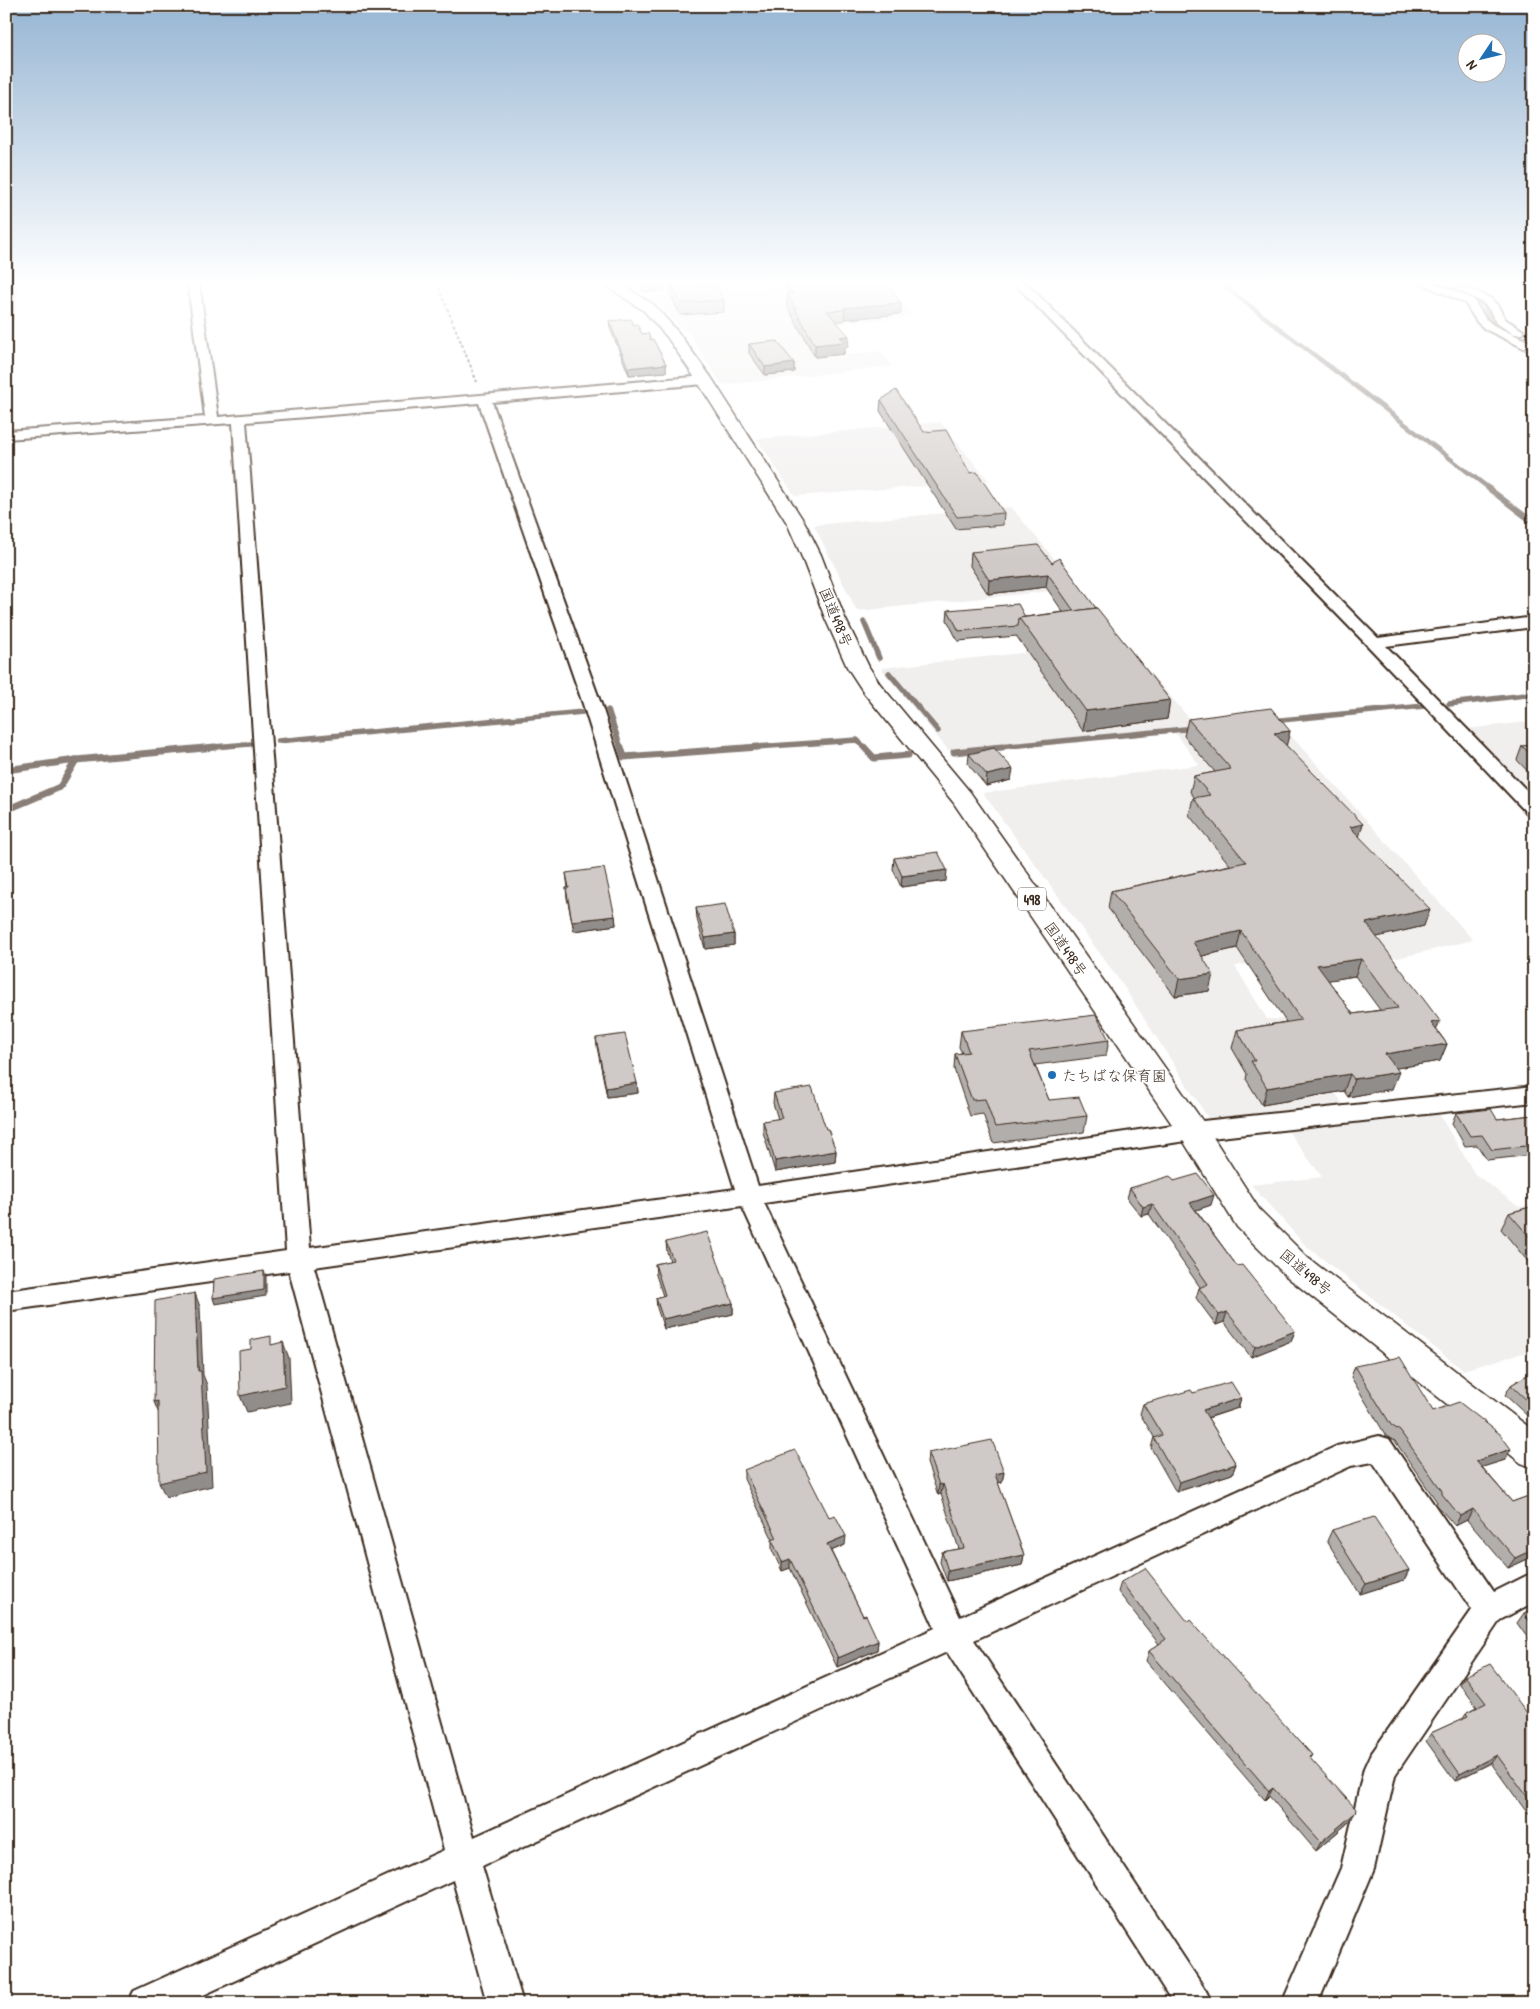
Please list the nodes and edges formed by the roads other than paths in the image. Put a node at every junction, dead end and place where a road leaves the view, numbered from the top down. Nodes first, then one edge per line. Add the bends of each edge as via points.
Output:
1 (206, 377) edge
2 (703, 377) edge
3 (1111, 377) edge
4 (705, 380) junction
5 (484, 398) junction
6 (240, 419) junction
7 (212, 421) junction
8 (6, 435) edge
9 (1534, 622) edge
10 (1374, 643) junction
11 (1534, 809) edge
12 (1534, 1094) edge
13 (1193, 1131) junction
14 (749, 1196) junction
15 (299, 1260) junction
16 (6, 1301) edge
17 (1534, 1452) edge
18 (1534, 1586) edge
19 (1489, 1610) junction
20 (953, 1635) junction
21 (463, 1858) junction
22 (146, 2003) edge
23 (505, 2003) edge
24 (1194, 2003) edge
25 (1300, 2003) edge

1 - 7 street
2 - 4 highway, 国道498号 / 498
3 - 10 street
4 - 5 street
4 - 13 highway, 国道498号 / 498 via 796,524 858,667 962,798
5 - 6 street
5 - 14 street via 592,704
6 - 7 street
6 - 15 street
7 - 8 street
9 - 10 street
10 - 11 street
12 - 13 street
13 - 14 street
13 - 17 highway, 国道498号 / 498 via 1248,1218 1297,1267
14 - 15 street
14 - 20 street
15 - 16 street
15 - 21 street
18 - 19 street
19 - 20 street via 1379,1448 1347,1455
19 - 25 street via 1380,1768 1357,1869
20 - 21 street
20 - 24 street
21 - 22 street
21 - 23 street

